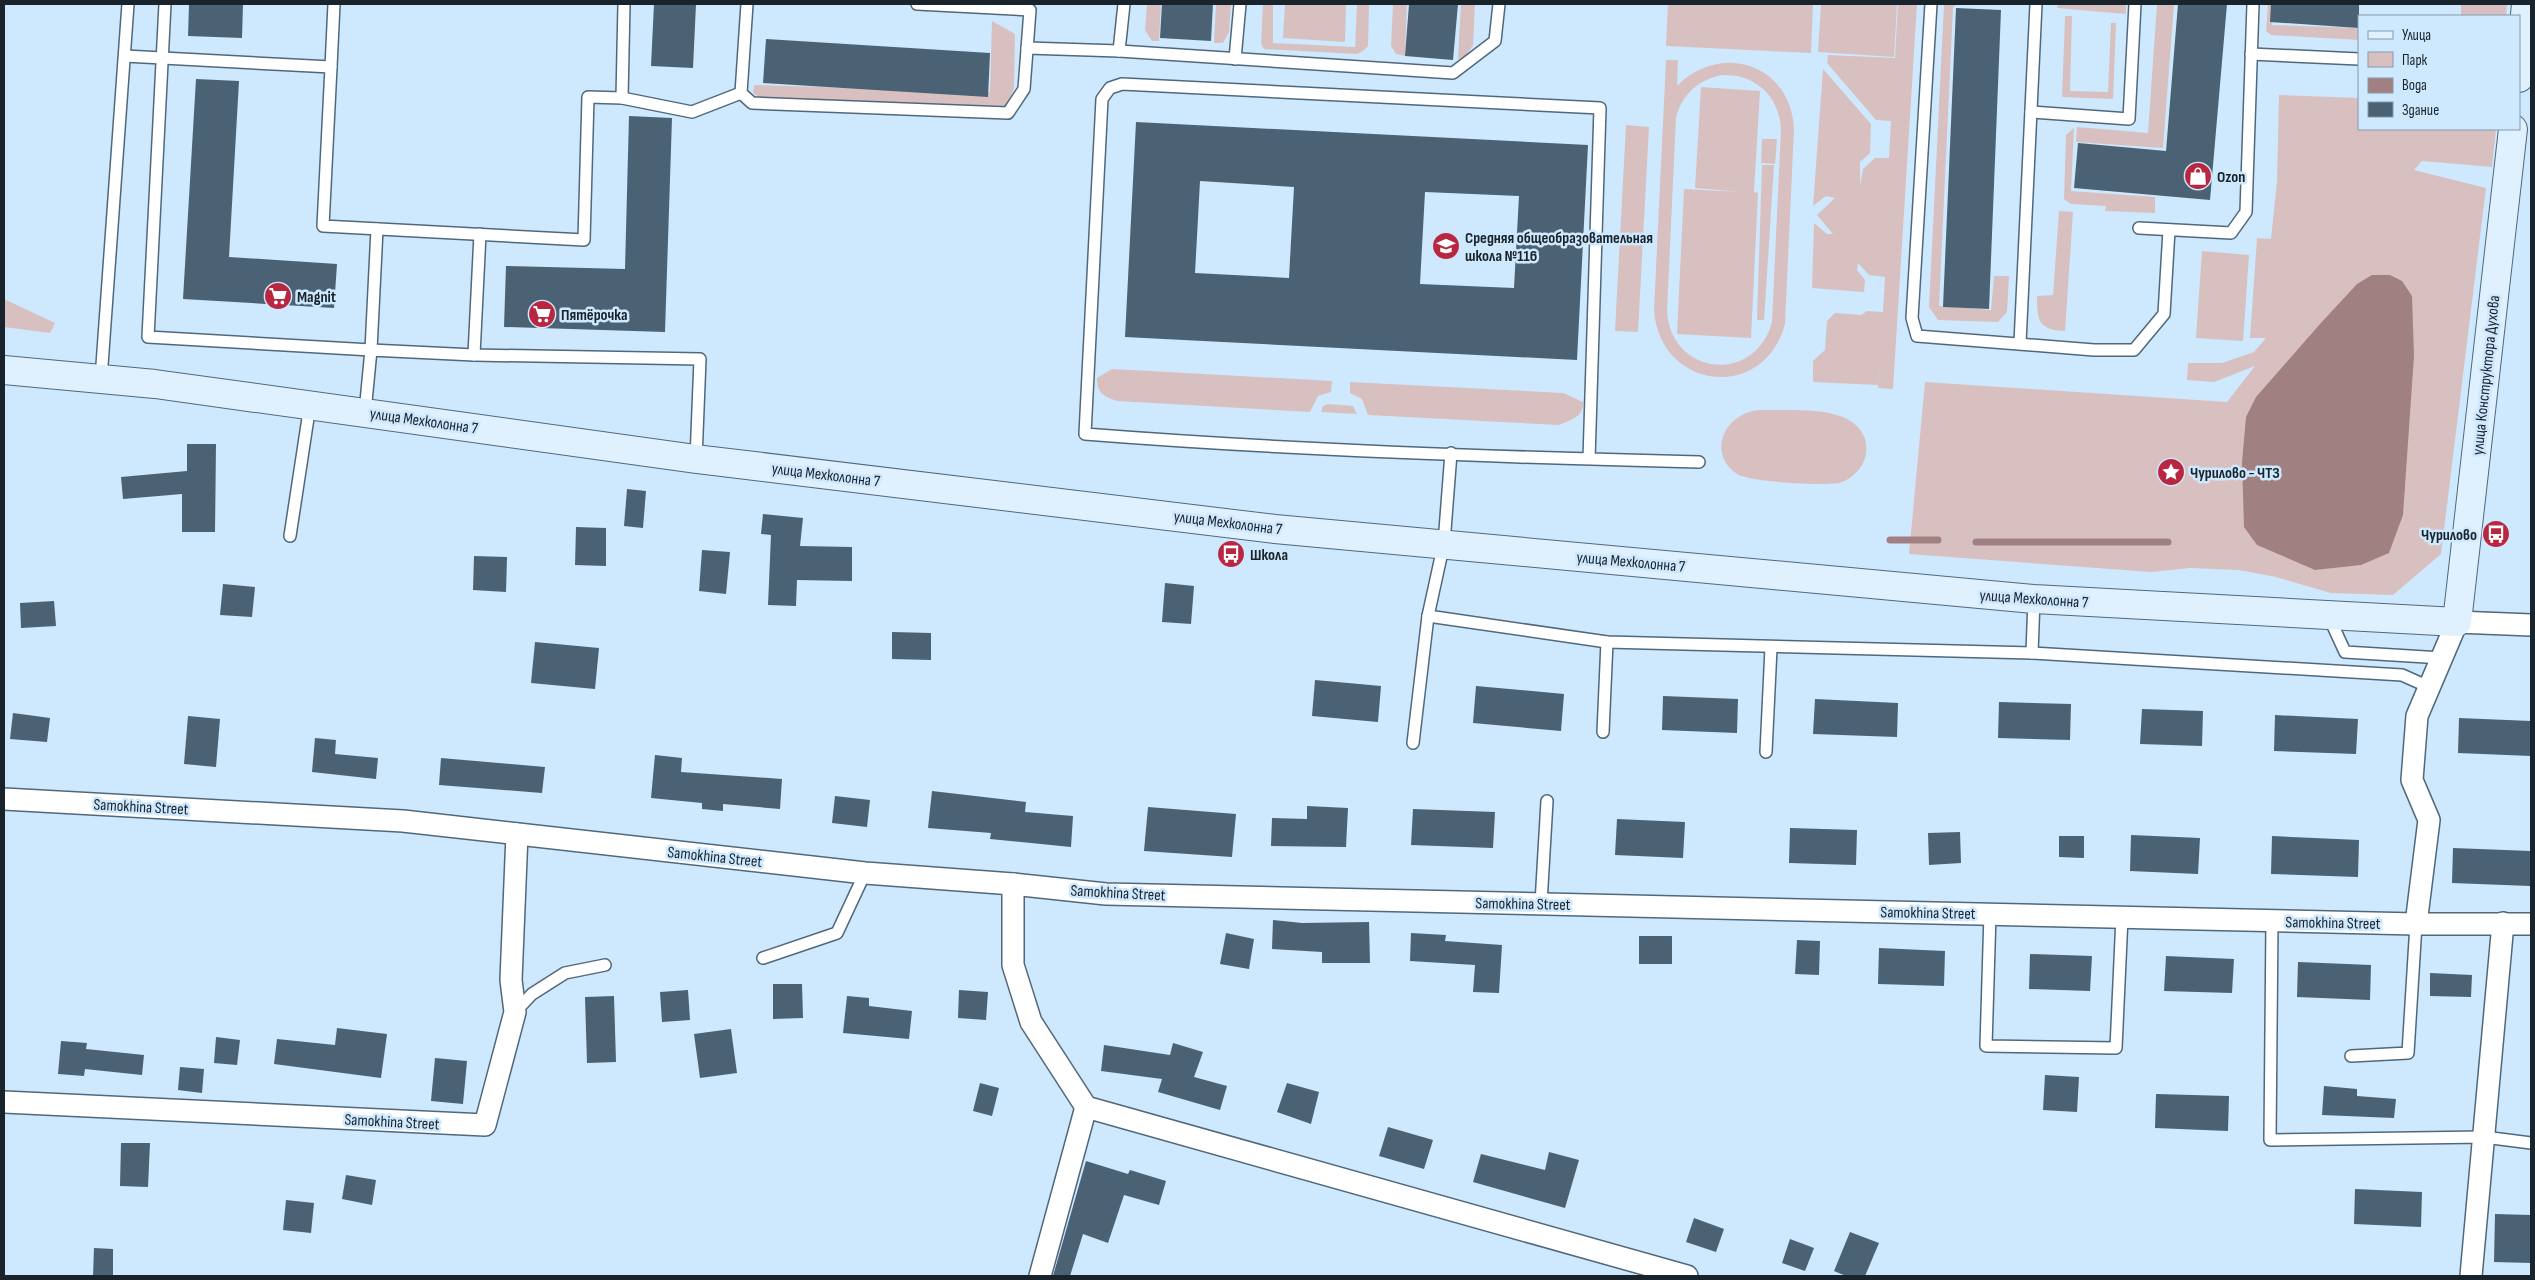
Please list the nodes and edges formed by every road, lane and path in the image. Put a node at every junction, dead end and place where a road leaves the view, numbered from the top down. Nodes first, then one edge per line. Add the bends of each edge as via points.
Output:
1 (128, 4) edge
2 (165, 4) edge
3 (334, 4) edge
4 (624, 4) edge
5 (748, 4) edge
6 (917, 4) edge
7 (1124, 4) edge
8 (1240, 4) edge
9 (1498, 4) edge
10 (1931, 4) edge
11 (2036, 4) edge
12 (2135, 4) edge
13 (2253, 4) edge
14 (2526, 4) edge
15 (1027, 48) junction
16 (1119, 51) junction
17 (2251, 54) junction
18 (125, 56) junction
19 (162, 58) junction
20 (1235, 58) junction
21 (2358, 59) edge
22 (2520, 61) edge
23 (331, 67) junction
24 (741, 93) junction
25 (622, 98) junction
26 (2031, 112) junction
27 (2513, 130) edge
28 (377, 228) junction
29 (2139, 228) dead end
30 (2169, 230) junction
31 (480, 234) junction
32 (2096, 338) dead end
33 (2020, 344) junction
34 (370, 350) junction
35 (2094, 350) junction
36 (474, 355) junction
37 (4, 370) edge
38 (101, 379) junction
39 (310, 405) junction
40 (365, 412) junction
41 (1451, 453) junction
42 (696, 459) junction
43 (1589, 459) junction
44 (1699, 462) dead end
45 (290, 536) dead end
46 (1444, 543) junction
47 (2034, 599) junction
48 (2327, 614) junction
49 (1428, 616) junction
50 (2457, 622) junction
51 (2531, 625) edge
52 (1607, 642) junction
53 (1772, 648) junction
54 (2032, 653) junction
55 (2442, 658) junction
56 (2429, 687) junction
57 (1603, 732) dead end
58 (1413, 743) dead end
59 (1766, 752) dead end
60 (4, 799) edge
61 (1547, 801) dead end
62 (517, 834) junction
63 (865, 873) junction
64 (1013, 884) junction
65 (1541, 904) junction
66 (1990, 914) junction
67 (2122, 917) junction
68 (2272, 921) junction
69 (2503, 923) junction
70 (2416, 924) junction
71 (2531, 924) edge
72 (763, 958) dead end
73 (605, 965) dead end
74 (515, 1012) junction
75 (2351, 1056) dead end
76 (4, 1102) edge
77 (1086, 1107) junction
78 (2484, 1137) junction
79 (2531, 1143) edge
80 (1040, 1276) edge
81 (1687, 1276) edge
82 (2471, 1276) edge

1 - 18 lane
2 - 19 lane
3 - 23 lane
4 - 25 lane
5 - 24 lane
6 - 15 lane via 1030,10
7 - 16 lane
8 - 20 lane
9 - 20 lane via 1495,41 1453,73
10 - 33 lane via 1912,318 1917,336
11 - 26 lane
12 - 26 lane via 2128,119
13 - 17 lane
14 - 22 street
15 - 16 lane
15 - 24 lane via 1024,89 1008,113 752,102
16 - 20 lane
17 - 21 lane
17 - 30 lane via 2246,212 2231,233
18 - 19 lane
18 - 38 lane
19 - 23 lane
19 - 34 lane via 148,337
23 - 28 lane via 323,226
24 - 25 lane via 692,112
25 - 31 lane via 588,97 584,240
26 - 33 lane
27 - 50 street, улица Конструктора Духова
28 - 31 lane
28 - 34 lane
29 - 30 lane
30 - 35 lane via 2164,314 2134,350
31 - 36 lane
32 - 35 lane
33 - 35 lane
34 - 36 lane
34 - 40 lane
36 - 42 lane via 700,359
37 - 38 street, улица Мехколонна 7
38 - 39 street, улица Мехколонна 7
39 - 40 street, улица Мехколонна 7
39 - 45 lane
40 - 42 street, улица Мехколонна 7
41 - 43 lane
41 - 43 lane via 1186,442 1085,434 1102,99 1110,88 1122,84 1600,108
41 - 46 lane
42 - 46 street, улица Мехколонна 7 via 1275,529
43 - 44 lane
46 - 47 street, улица Мехколонна 7
46 - 49 lane
47 - 48 street, улица Мехколонна 7
47 - 54 lane
48 - 50 street, улица Мехколонна 7
48 - 55 lane via 2344,652
49 - 52 lane
49 - 58 lane
50 - 51 street
50 - 55 street
52 - 53 lane
52 - 57 lane
53 - 54 lane
53 - 59 lane
54 - 56 lane via 2402,675
55 - 56 street
56 - 70 street via 2417,716 2412,780 2429,820
60 - 62 street, Samokhina Street via 403,821
61 - 65 lane
62 - 63 street, Samokhina Street
62 - 74 street, Samokhina Street via 511,980
63 - 64 street, Samokhina Street
63 - 72 lane via 837,933
64 - 65 street, Samokhina Street via 1106,894
64 - 77 street via 1013,965 1030,1022
65 - 66 street, Samokhina Street
66 - 67 street, Samokhina Street
66 - 67 lane via 1986,1046 2116,1048
67 - 68 street, Samokhina Street
68 - 70 street, Samokhina Street
68 - 78 lane via 2270,1140
69 - 70 street, Samokhina Street
69 - 71 street, Samokhina Street
69 - 78 street
70 - 75 lane via 2408,1053
73 - 74 lane via 565,973 532,994
74 - 76 street, Samokhina Street via 485,1125
77 - 80 street
77 - 81 street
78 - 79 lane
78 - 82 street

